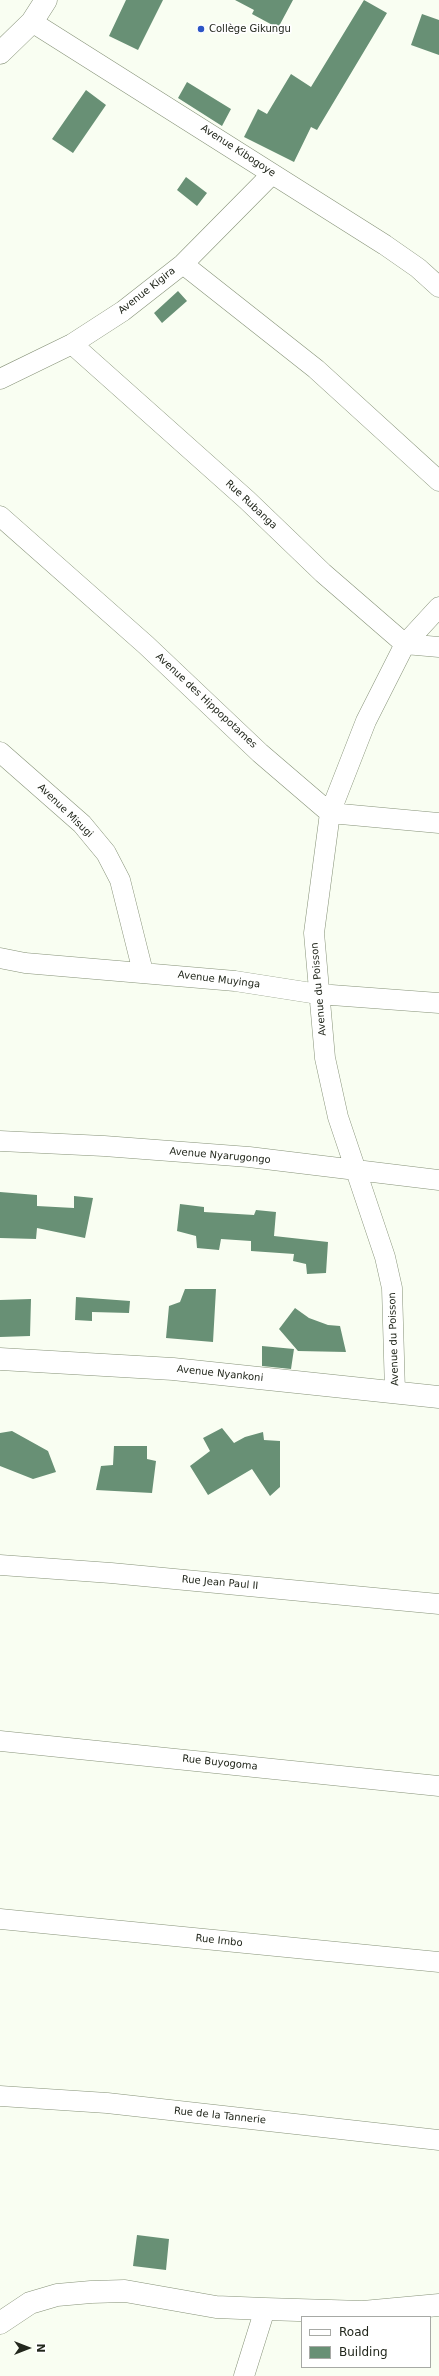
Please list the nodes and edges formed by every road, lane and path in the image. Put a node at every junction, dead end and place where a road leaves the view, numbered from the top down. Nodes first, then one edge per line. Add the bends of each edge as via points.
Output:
1 (46, 0) edge
2 (32, 22) junction
3 (0, 53) edge
4 (272, 174) junction
5 (183, 264) junction
6 (439, 287) edge
7 (72, 344) junction
8 (0, 379) edge
9 (439, 481) edge
10 (0, 516) edge
11 (439, 607) edge
12 (405, 644) junction
13 (439, 648) edge
14 (0, 752) edge
15 (330, 813) junction
16 (439, 823) edge
17 (0, 958) edge
18 (143, 972) junction
19 (318, 994) junction
20 (439, 1003) edge
21 (0, 1142) edge
22 (354, 1170) junction
23 (439, 1180) edge
24 (0, 1359) edge
25 (396, 1392) junction
26 (439, 1397) edge
27 (0, 1565) edge
28 (439, 1604) edge
29 (0, 1741) edge
30 (439, 1786) edge
31 (0, 1920) edge
32 (439, 1962) edge
33 (0, 2096) edge
34 (439, 2140) edge
35 (439, 2305) edge
36 (265, 2309) junction
37 (0, 2323) edge
38 (244, 2376) edge

1 - 2 street
2 - 3 street
2 - 4 street, Avenue Kibogoye
4 - 5 street, Avenue Kigira
4 - 6 street, Avenue Kibogoye via 385,245 418,268
5 - 7 street, Avenue Kigira via 123,311
5 - 9 street via 316,369
7 - 8 street, Avenue Kigira
7 - 12 street, Rue Rubanga via 247,500 323,573
10 - 15 street, Avenue des Hippopotames via 146,645 260,753
11 - 12 street, Avenue du Poisson
12 - 13 street
12 - 15 street, Avenue du Poisson via 366,721
14 - 18 street, Avenue Misugi via 82,824 106,853 120,880
15 - 16 street
15 - 19 street, Avenue du Poisson via 314,933
17 - 18 street, Avenue Muyinga via 25,963
18 - 19 street, Avenue Muyinga via 235,981
19 - 20 street, Avenue Muyinga
19 - 22 street, Avenue du Poisson via 325,1058 338,1117
21 - 22 street, Avenue Nyarugongo via 104,1146 248,1157
22 - 23 street, Avenue Nyarugongo
22 - 25 street, Avenue du Poisson via 385,1257 392,1288
24 - 25 street, Avenue Nyankoni via 173,1369
25 - 26 street, Avenue Nyankoni
27 - 28 street, Rue Jean Paul II
29 - 30 street, Rue Buyogoma
31 - 32 street, Rue Imbo
33 - 34 street, Rue de la Tannerie via 107,2103
35 - 36 street via 363,2312
36 - 37 street via 216,2307 125,2291 91,2292 57,2295 30,2303
36 - 38 street

